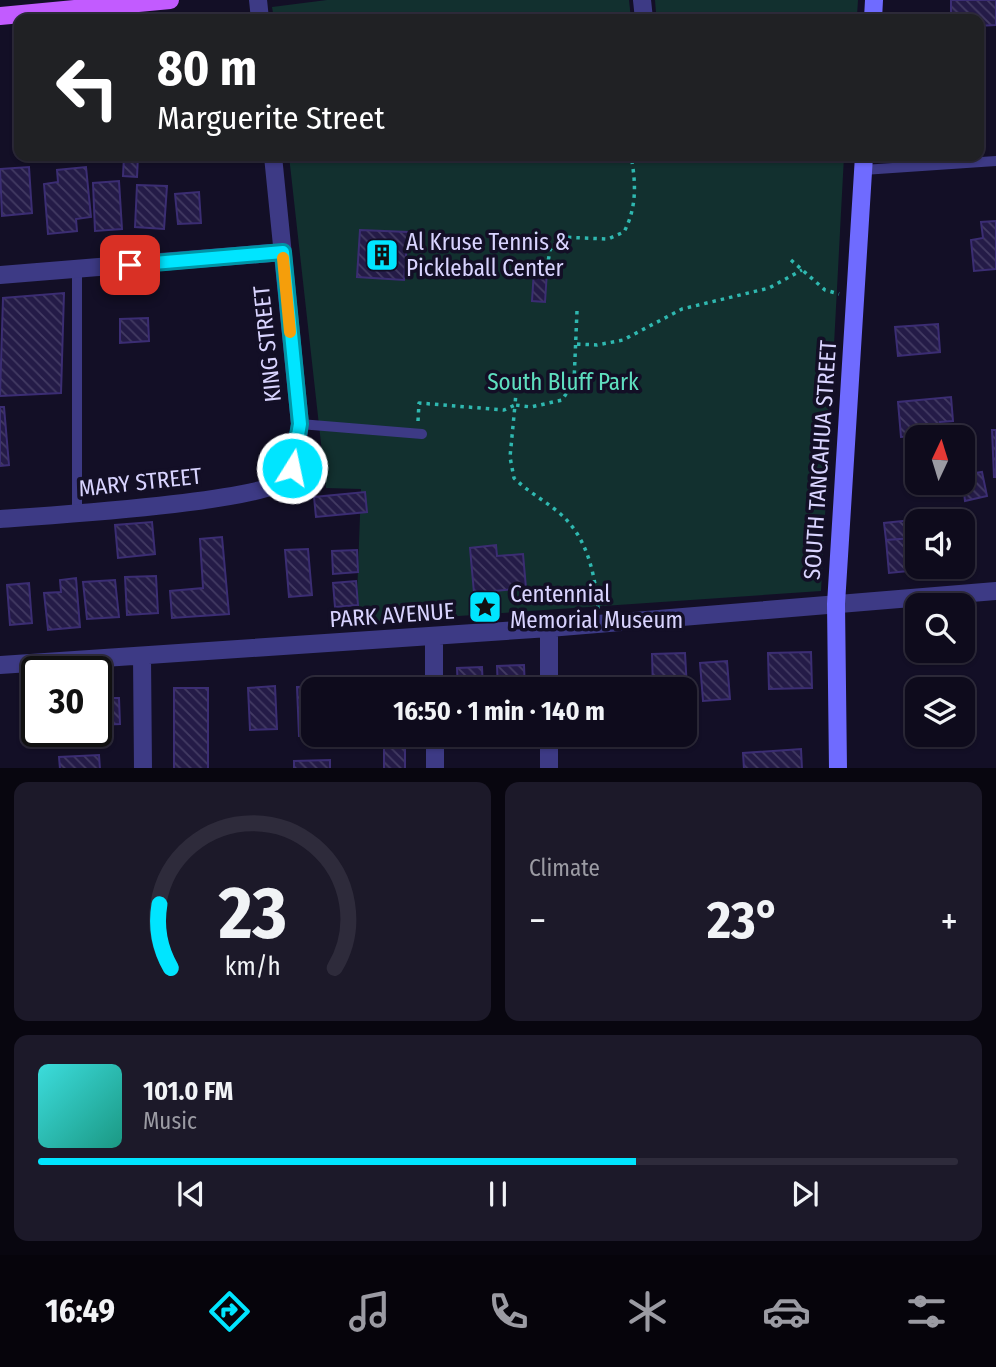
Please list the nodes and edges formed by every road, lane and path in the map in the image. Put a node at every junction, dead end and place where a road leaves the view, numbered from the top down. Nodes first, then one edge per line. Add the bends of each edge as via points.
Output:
1 (170, 0) edge
2 (21, 14) edge
3 (274, 161) edge
4 (632, 161) edge
5 (996, 161) edge
6 (863, 163) edge
7 (283, 252) junction
8 (791, 260) dead end
9 (547, 268) dead end
10 (77, 269) junction
11 (802, 270) junction
12 (0, 275) edge
13 (855, 295) junction
14 (577, 311) dead end
15 (578, 344) junction
16 (516, 392) dead end
17 (514, 405) junction
18 (300, 424) junction
19 (419, 433) joint
20 (283, 482) joint
21 (78, 513) junction
22 (0, 519) edge
23 (996, 591) edge
24 (836, 604) junction
25 (599, 624) junction
26 (550, 628) junction
27 (434, 636) junction
28 (142, 657) junction
29 (0, 665) edge
30 (434, 677) edge
31 (549, 677) edge
32 (435, 747) edge
33 (549, 747) edge
34 (143, 768) edge
35 (435, 768) edge
36 (549, 768) edge
37 (838, 768) edge

1 - 2 main road
3 - 7 street, KING STREET
4 - 9 path via 636,188 624,232 608,239 560,237 550,250
5 - 6 lane
6 - 13 main road, SOUTH TANCAHUA STREET
7 - 10 street
7 - 18 street, KING STREET
8 - 11 path
10 - 12 street
10 - 21 lane
11 - 13 path via 825,290
11 - 15 path via 769,288 682,309 623,340
13 - 24 main road, SOUTH TANCAHUA STREET
14 - 15 path
15 - 17 path via 575,382 562,400 531,407
16 - 17 path
17 - 19 path via 504,410 419,403
17 - 25 path via 510,457 514,478 571,524 584,544
18 - 19 lane
18 - 20 street, KING STREET via 292,468
20 - 21 street, MARY STREET via 243,496
21 - 22 street, MARY STREET
23 - 24 street, PARK AVENUE
24 - 25 street, PARK AVENUE
24 - 37 main road, SOUTH TANCAHUA STREET
25 - 26 street, PARK AVENUE
26 - 27 street, PARK AVENUE
26 - 31 street
27 - 28 street, PARK AVENUE
27 - 30 street
28 - 29 street, PARK AVENUE
28 - 34 street
32 - 35 street
33 - 36 street

